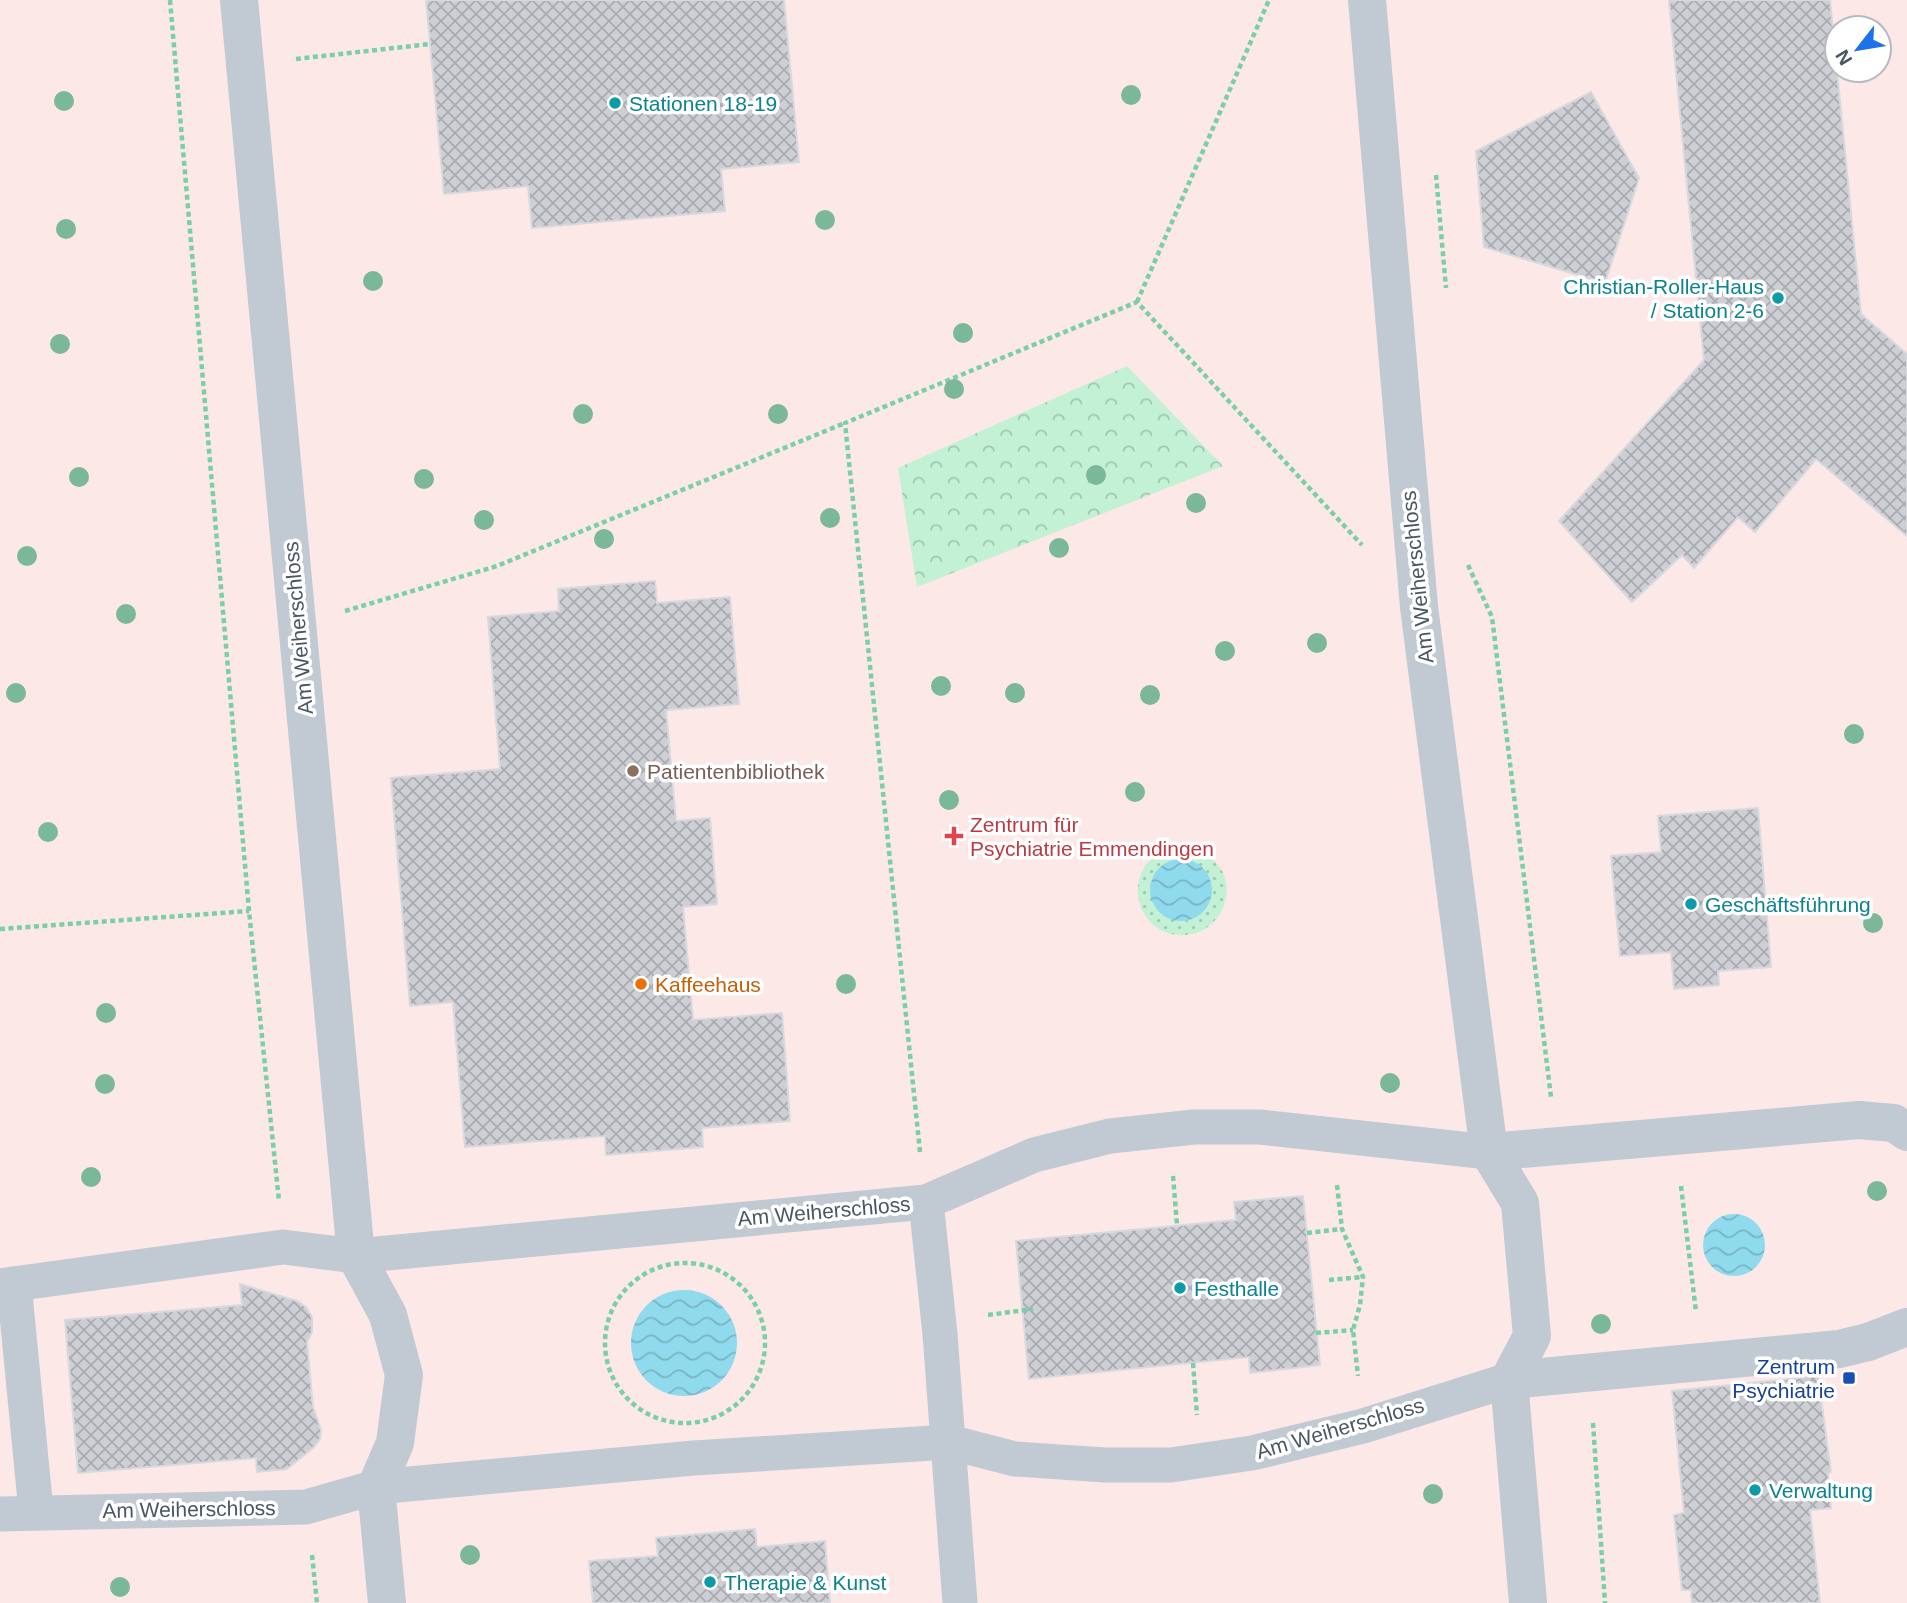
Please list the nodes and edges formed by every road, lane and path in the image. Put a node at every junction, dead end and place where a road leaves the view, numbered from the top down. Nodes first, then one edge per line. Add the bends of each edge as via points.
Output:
1 (170, 0) edge
2 (239, 0) edge
3 (1269, 0) edge
4 (1367, 0) edge
5 (430, 44) dead end
6 (246, 65) junction
7 (1436, 172) dead end
8 (1446, 291) dead end
9 (1137, 302) junction
10 (845, 423) junction
11 (1362, 546) dead end
12 (1466, 551) dead end
13 (298, 625) junction
14 (249, 911) junction
15 (0, 929) edge
16 (1907, 1132) edge
17 (1675, 1135) junction
18 (1332, 1137) junction
19 (1557, 1145) junction
20 (1489, 1153) junction
21 (926, 1202) junction
22 (1342, 1229) junction
23 (1307, 1233) dead end
24 (283, 1247) junction
25 (356, 1256) junction
26 (1363, 1277) junction
27 (1329, 1280) dead end
28 (7, 1285) edge
29 (1033, 1309) dead end
30 (984, 1315) dead end
31 (1907, 1327) edge
32 (1353, 1330) junction
33 (1316, 1333) dead end
34 (1703, 1362) junction
35 (1589, 1373) junction
36 (1509, 1380) junction
37 (624, 1396) joint
38 (1363, 1426) junction
39 (949, 1443) junction
40 (376, 1488) junction
41 (36, 1511) junction
42 (0, 1514) edge
43 (387, 1603) edge
44 (960, 1603) edge
45 (1528, 1603) edge
46 (1605, 1603) edge

1 - 14 path
2 - 6 street, Am Weiherschloss
3 - 9 path
4 - 20 street, Am Weiherschloss via 1419,607
5 - 6 path
6 - 13 street, Am Weiherschloss
7 - 8 path
9 - 10 path
9 - 11 path
10 - 13 path via 497,566
10 - 21 path
12 - 19 path via 1492,617
13 - 25 street, Am Weiherschloss
14 - 15 path
14 - 24 path
16 - 17 street, Am Weiherschloss via 1894,1124 1859,1120
17 - 19 street, Am Weiherschloss
17 - 34 path
18 - 20 lane, Am Weiherschloss
18 - 21 lane, Am Weiherschloss via 1260,1127 1110,1136 1034,1155
18 - 22 path
19 - 20 street, Am Weiherschloss
20 - 36 street, Am Weiherschloss via 1520,1203 1532,1336
21 - 25 lane, Am Weiherschloss
21 - 39 lane
22 - 23 path
22 - 26 path
24 - 25 lane, Am Weiherschloss
24 - 28 lane, Am Weiherschloss
25 - 40 street, Am Weiherschloss via 388,1315 404,1375 395,1443
26 - 27 path
26 - 32 path
28 - 41 lane
29 - 30 path
31 - 34 street, Am Weiherschloss via 1839,1349
32 - 33 path
32 - 38 path
34 - 35 street, Am Weiherschloss
35 - 36 street, Am Weiherschloss
35 - 46 path
36 - 38 lane, Am Weiherschloss
36 - 45 street
37 - 37 path via 611,1374 605,1350 607,1325 616,1301 632,1281 654,1268 679,1263 706,1265 731,1277 751,1297 763,1323 765,1351 758,1378 742,1401 719,1417 667,1422
38 - 39 lane, Am Weiherschloss via 1252,1453 1171,1465 1015,1459
39 - 40 lane, Am Weiherschloss via 694,1458
39 - 44 lane
40 - 41 lane, Am Weiherschloss via 306,1507
40 - 43 street, Am Weiherschloss
41 - 42 lane, Am Weiherschloss

